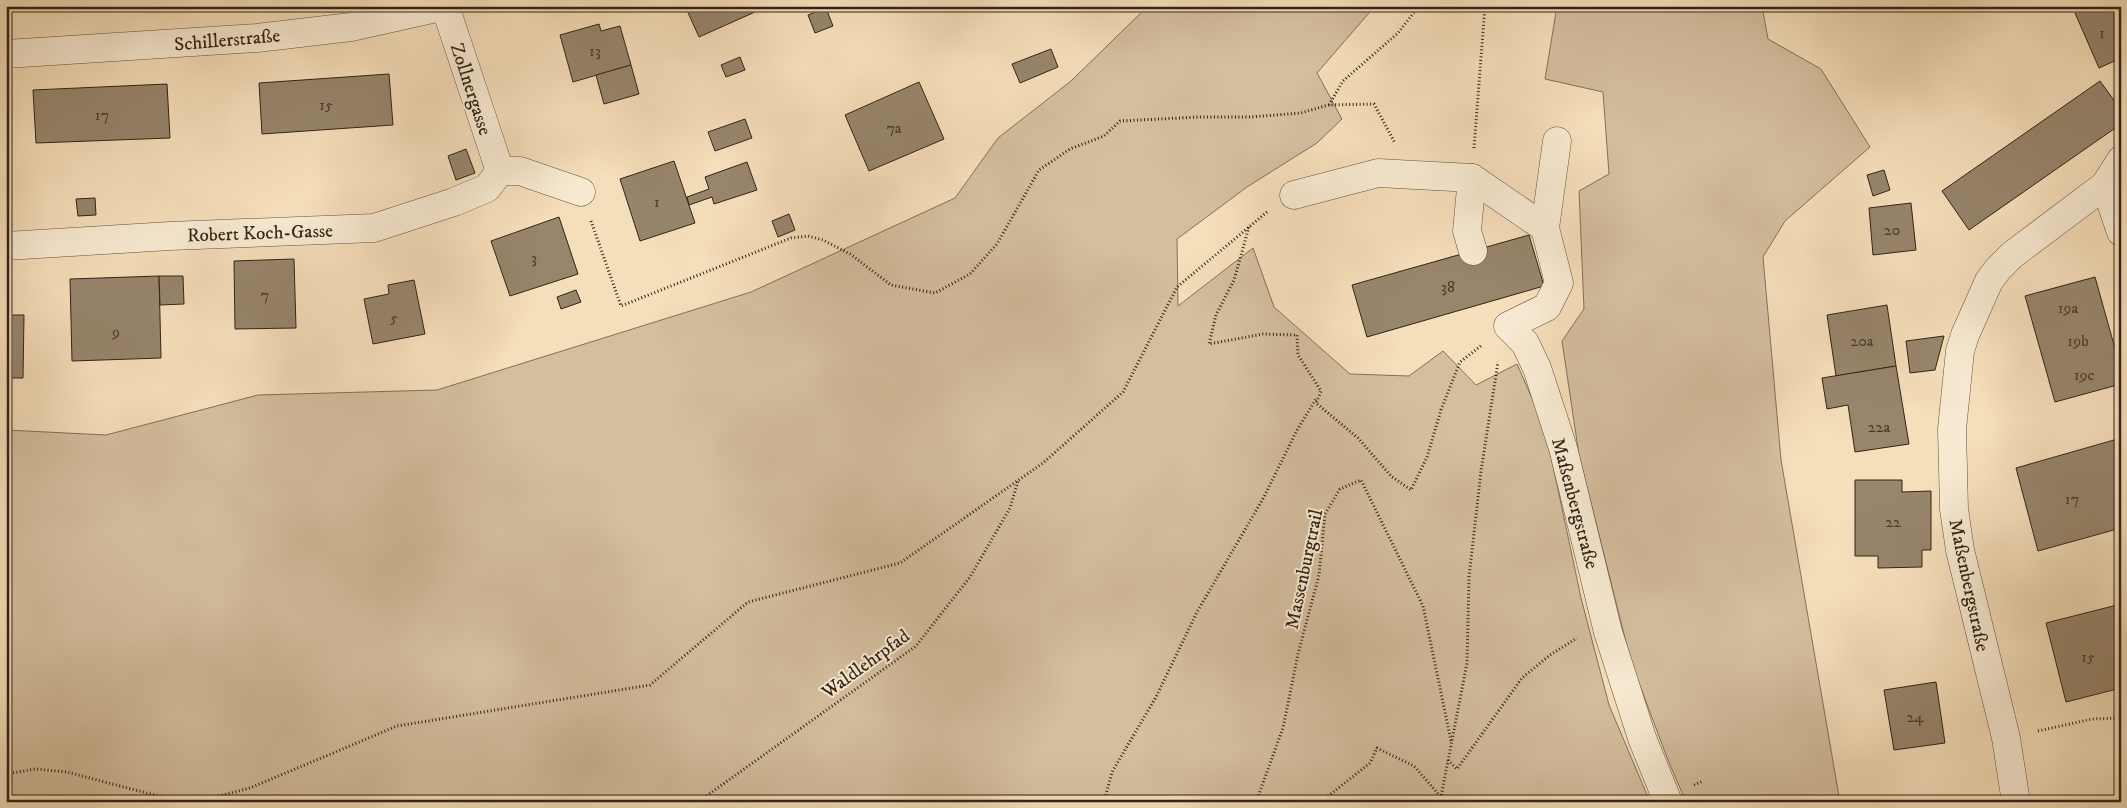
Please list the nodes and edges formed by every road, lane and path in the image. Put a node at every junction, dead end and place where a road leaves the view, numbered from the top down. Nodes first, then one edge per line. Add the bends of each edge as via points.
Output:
1 (445, 6) edge
2 (1419, 6) edge
3 (1485, 6) edge
4 (6, 54) edge
5 (1328, 105) junction
6 (1557, 141) dead end
7 (2121, 160) edge
8 (500, 171) junction
9 (1407, 175) junction
10 (1472, 178) junction
11 (2105, 185) junction
12 (581, 192) joint
13 (1294, 195) joint
14 (1249, 226) junction
15 (1545, 228) junction
16 (2121, 232) edge
17 (6, 246) edge
18 (1473, 251) dead end
19 (1506, 326) junction
20 (1321, 391) junction
21 (1018, 481) junction
22 (1608, 632) junction
23 (2121, 718) edge
24 (2006, 738) junction
25 (1451, 741) junction
26 (1447, 759) junction
27 (6, 774) edge
28 (1441, 797) junction
29 (698, 802) edge
30 (1104, 802) edge
31 (1256, 802) edge
32 (1324, 802) edge
33 (1440, 802) edge
34 (1668, 802) edge
35 (2016, 802) edge

1 - 4 street, Schillerstraße via 351,27 257,38
1 - 8 street, Zollnergasse
2 - 5 path via 1398,32 1343,81
3 - 10 path
5 - 9 path via 1374,104 1393,137
5 - 12 path via 1301,113 1250,117 1120,121 1104,136 1070,149 1039,170 996,244 970,274 935,293 891,285 850,254 808,236 790,238 621,306
6 - 15 street
7 - 11 street, Maßenbergstraße
8 - 12 street via 520,171
8 - 17 street, Robert Koch-Gasse via 486,188 374,228
9 - 10 street
9 - 13 street via 1378,173
10 - 15 street
10 - 18 street via 1467,230
11 - 16 street
11 - 24 street, Maßenbergstraße via 1998,269 1989,281 1960,351 1952,429 1954,509 1960,550
13 - 14 path
14 - 20 path via 1234,280 1216,315 1209,344 1263,334 1297,335 1298,355
14 - 21 path via 1176,287 1123,392
15 - 19 street via 1559,283 1547,307
19 - 20 path via 1460,362 1427,457 1411,490 1391,476 1358,438 1316,403
19 - 22 street, Maßenbergstraße via 1524,343 1540,377 1563,448
19 - 25 path via 1480,471 1470,577 1467,663
20 - 30 path via 1197,612 1156,697 1112,772
21 - 27 path via 900,563 748,602 650,685 397,726 250,788 207,799 173,800 67,772 36,769
21 - 29 path, Waldlehrpfad via 1010,508 970,577 916,646
22 - 26 path via 1585,632 1550,655 1522,678 1457,770
22 - 34 street, Maßenbergstraße via 1642,738
23 - 24 path via 2092,719
24 - 35 street, Maßenbergstraße
25 - 26 path
25 - 31 path, Massenburgtrail via 1422,606 1361,480 1340,488 1325,514 1319,574 1282,728
26 - 28 path
28 - 32 path via 1414,766 1377,748 1370,763
28 - 33 path

